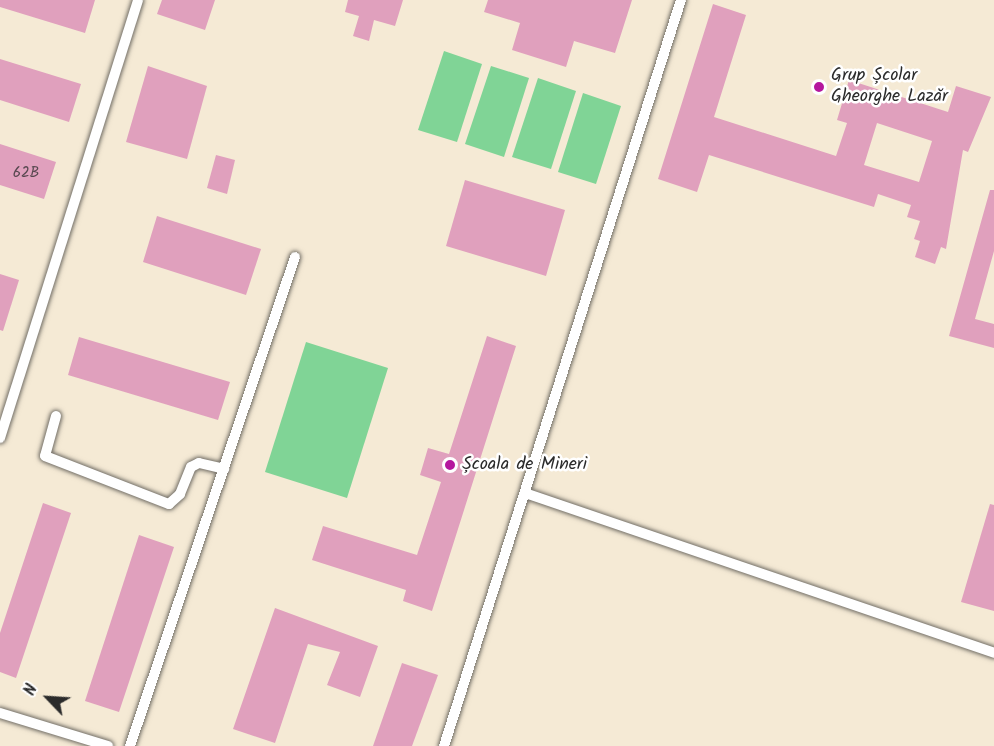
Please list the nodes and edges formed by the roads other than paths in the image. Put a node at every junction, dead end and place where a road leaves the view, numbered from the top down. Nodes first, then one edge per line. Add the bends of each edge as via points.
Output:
1 (138, 0) edge
2 (681, 0) edge
3 (295, 257) dead end
4 (56, 416) dead end
5 (0, 438) edge
6 (224, 469) junction
7 (525, 493) junction
8 (994, 653) edge
9 (0, 713) edge
10 (108, 746) edge
11 (130, 746) edge
12 (444, 746) edge

1 - 5 lane
2 - 7 lane
3 - 6 lane
4 - 6 lane via 45,456 169,504 180,494 192,467 199,463
6 - 11 lane
7 - 8 lane
7 - 12 lane
9 - 10 lane

